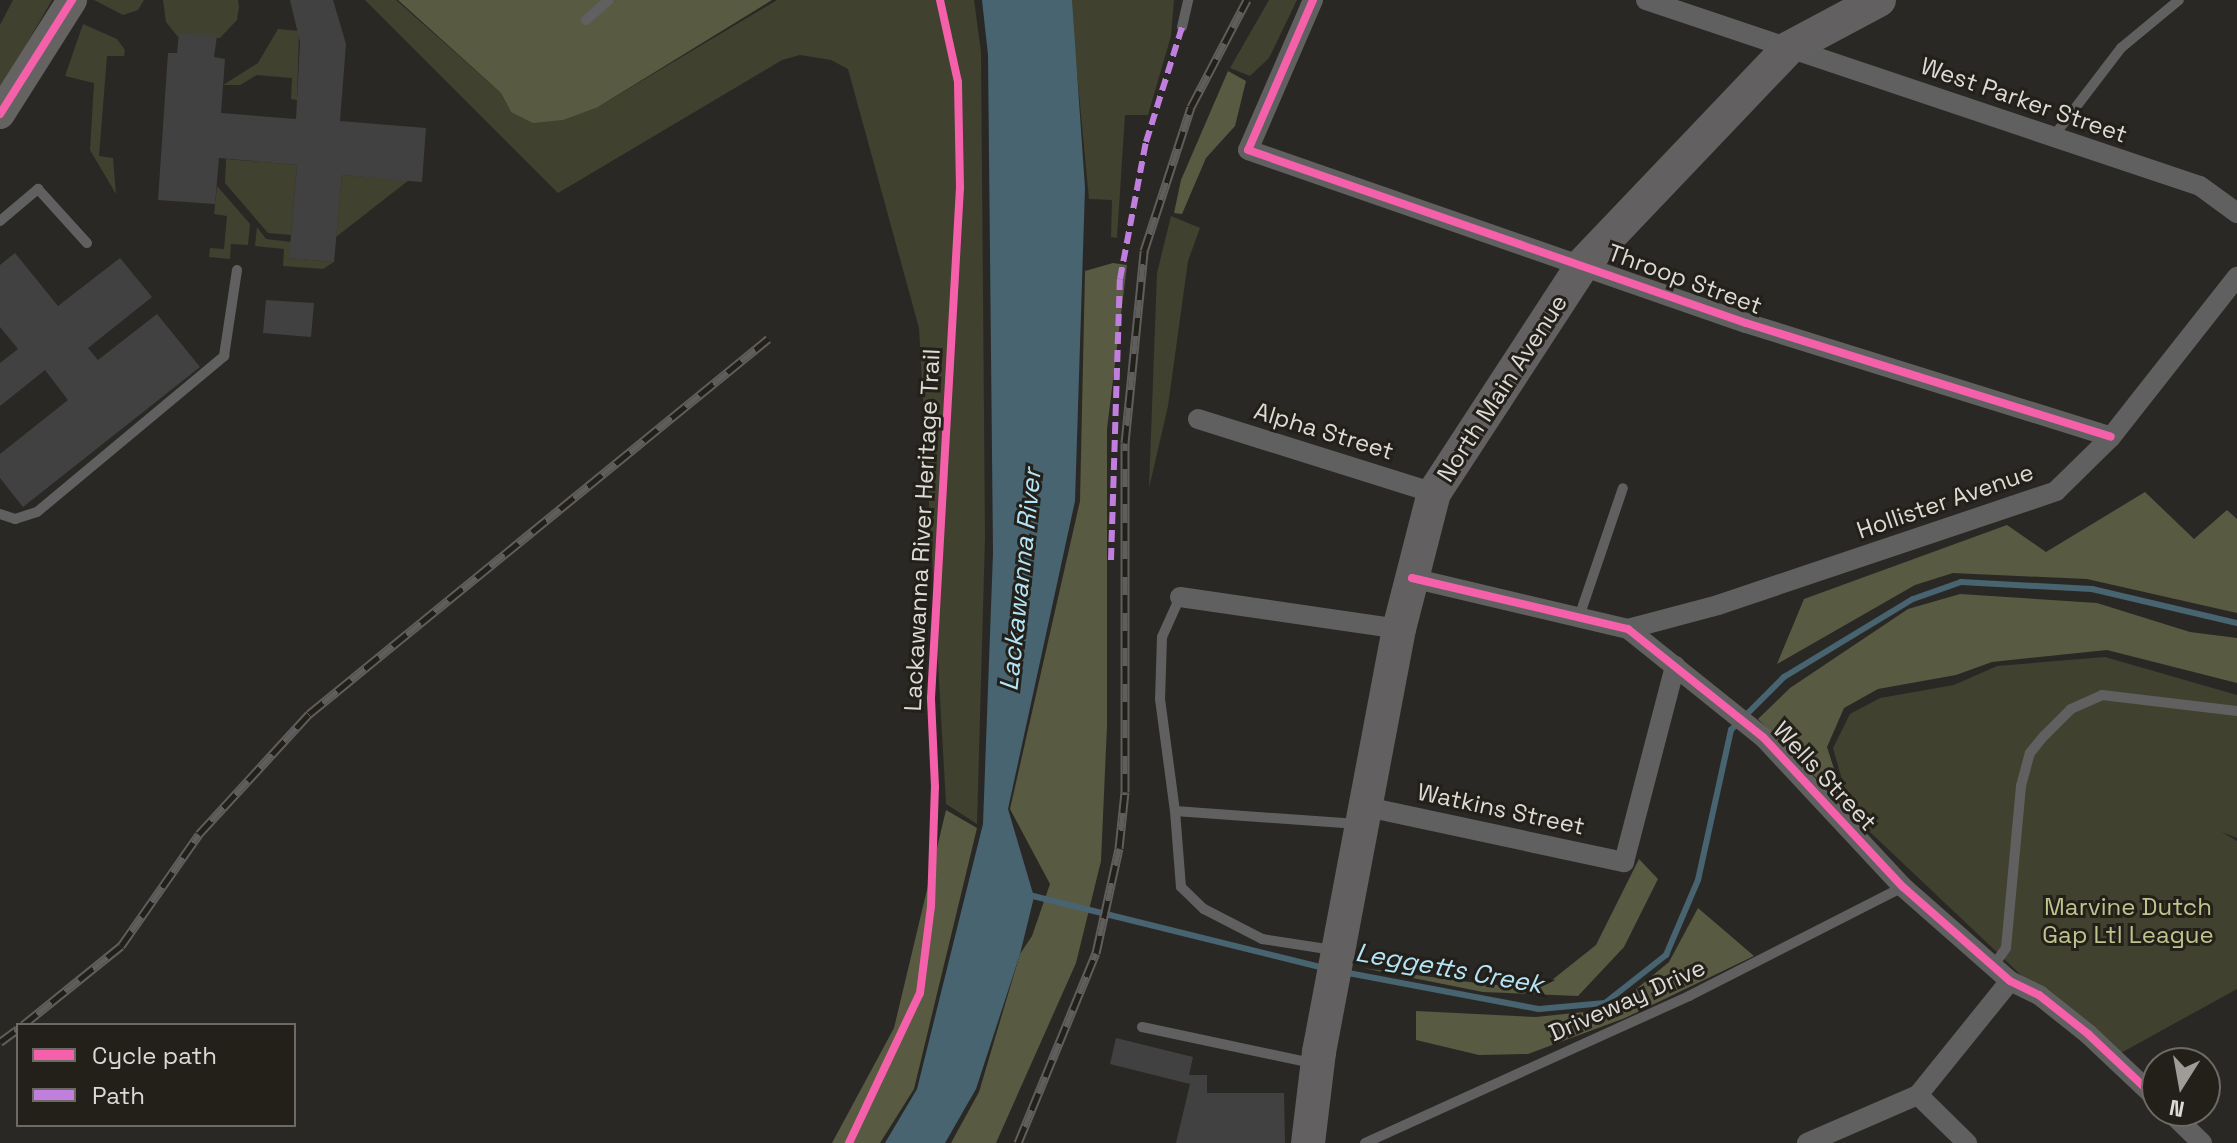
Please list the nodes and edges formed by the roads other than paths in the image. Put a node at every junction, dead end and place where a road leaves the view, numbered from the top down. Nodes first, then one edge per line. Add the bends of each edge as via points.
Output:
1 (72, 0) edge
2 (609, 0) edge
3 (1188, 0) edge
4 (1313, 0) edge
5 (1646, 0) edge
6 (1879, 0) edge
7 (2179, 0) edge
8 (586, 20) dead end
9 (1182, 27) dead end
10 (1789, 48) junction
11 (0, 114) edge
12 (2053, 137) junction
13 (2237, 213) edge
14 (0, 221) edge
15 (87, 243) dead end
16 (1583, 264) junction
17 (237, 270) dead end
18 (2237, 277) edge
19 (1198, 419) dead end
20 (2111, 437) junction
21 (1623, 488) dead end
22 (1434, 493) junction
23 (0, 514) edge
24 (1412, 578) junction
25 (1180, 597) joint
26 (1579, 617) junction
27 (1399, 629) junction
28 (1628, 629) junction
29 (1675, 666) junction
30 (2237, 711) edge
31 (1175, 811) junction
32 (1366, 816) junction
33 (1903, 887) junction
34 (1339, 954) junction
35 (1993, 966) junction
36 (2010, 981) junction
37 (1142, 1027) dead end
38 (1318, 1064) junction
39 (2141, 1084) edge
40 (1918, 1095) junction
41 (2186, 1127) edge
42 (1308, 1143) edge
43 (1365, 1143) edge
44 (1807, 1143) edge
45 (1967, 1143) edge
46 (2202, 1143) edge

1 - 11 street
2 - 8 lane
3 - 9 lane
4 - 16 street, Throop Street via 1248,150
5 - 10 street, West Parker Street
6 - 10 main road, North Main Avenue
7 - 12 lane via 2121,48
10 - 12 street, West Parker Street
10 - 16 main road, North Main Avenue
12 - 13 street, West Parker Street via 2200,186
14 - 15 lane via 38,189
16 - 20 street, Throop Street via 1746,323
16 - 22 main road, North Main Avenue
17 - 23 lane via 224,356 37,512 15,519
18 - 20 street, Hollister Avenue
19 - 22 street, Alpha Street
20 - 28 street, Hollister Avenue via 2056,491 1718,605
21 - 26 lane
22 - 24 main road, North Main Avenue
24 - 26 street, Wells Street
24 - 27 main road, North Main Avenue
25 - 27 street
25 - 31 lane via 1162,637 1160,699
26 - 28 street, Wells Street
27 - 32 main road, North Main Avenue
28 - 29 street, Wells Street
29 - 32 street, Watkins Street via 1624,862
29 - 33 street, Wells Street via 1763,737
30 - 35 lane via 2102,695 2071,709 2044,736 2030,753 2021,786 2006,948
31 - 32 lane
31 - 34 lane via 1181,887 1204,909 1262,939
32 - 34 main road, North Main Avenue
33 - 35 street, Wells Street
33 - 43 lane, Driveway Drive via 1689,996
34 - 38 main road, North Main Avenue
35 - 36 street, Wells Street
36 - 39 street, Wells Street via 2039,995
36 - 40 street
37 - 38 lane
38 - 42 main road, North Main Avenue
40 - 44 street
40 - 45 street
41 - 46 street

